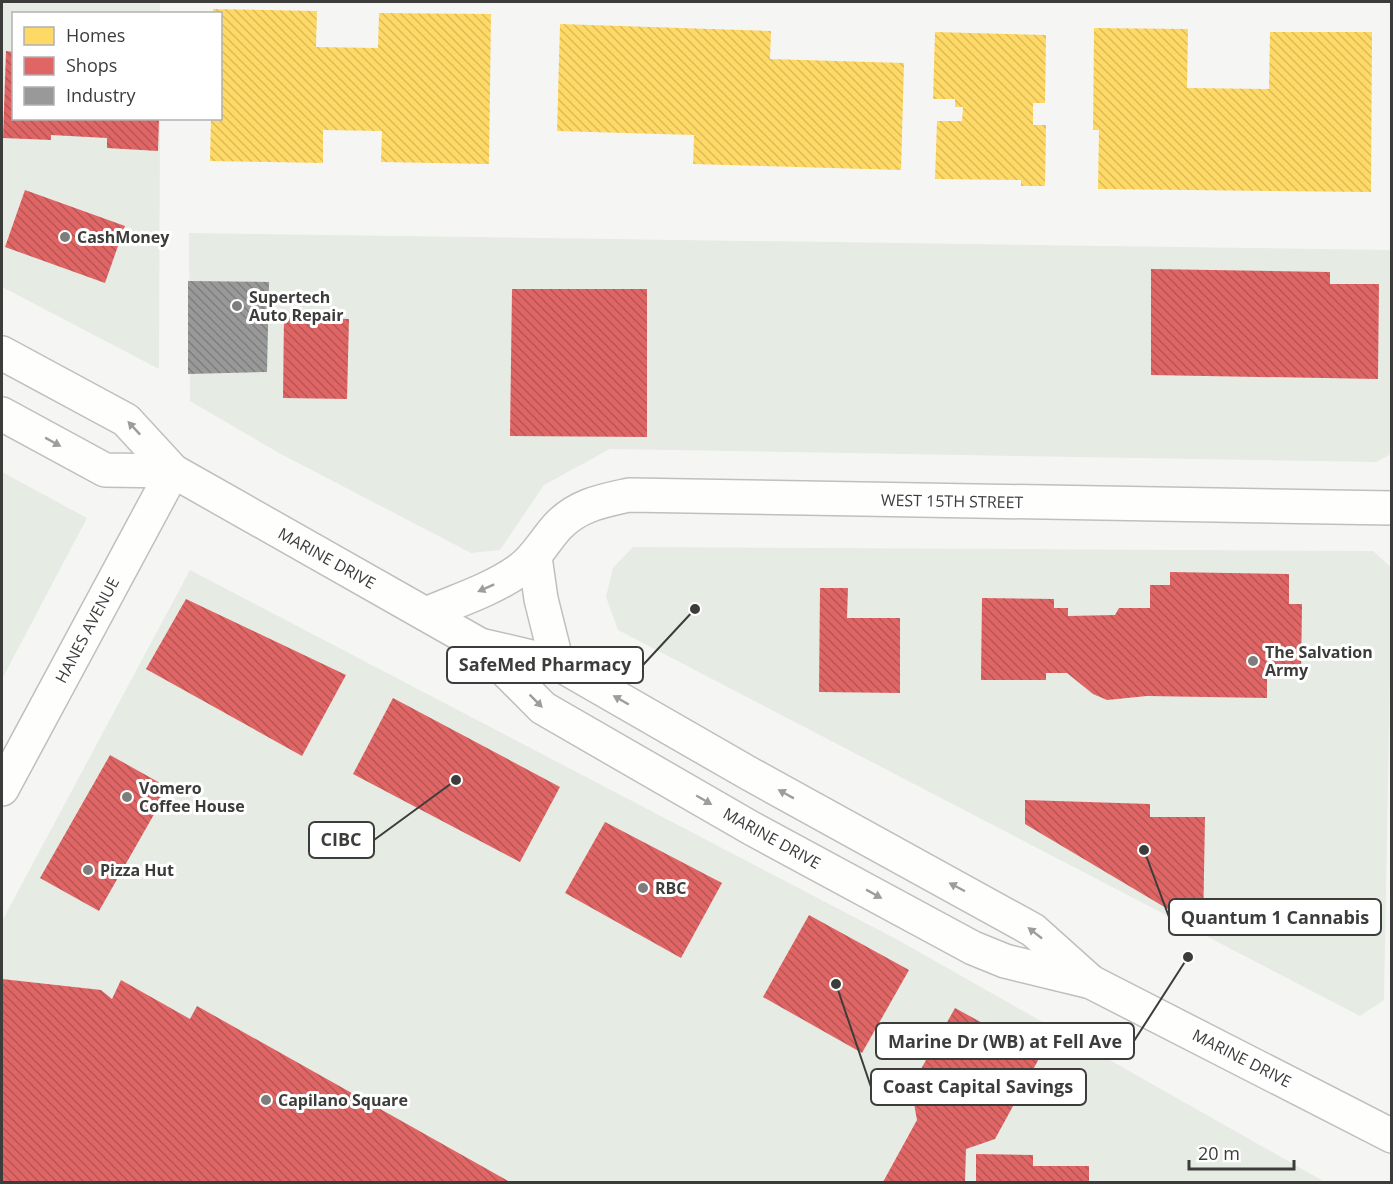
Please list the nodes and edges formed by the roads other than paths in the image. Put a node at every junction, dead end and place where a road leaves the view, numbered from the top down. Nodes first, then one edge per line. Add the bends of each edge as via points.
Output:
1 (2, 353) edge
2 (2, 414) edge
3 (174, 471) junction
4 (1392, 508) edge
5 (535, 557) junction
6 (426, 614) junction
7 (480, 645) junction
8 (558, 663) junction
9 (2, 789) edge
10 (1091, 982) junction
11 (1392, 1136) edge

3 -> 1 main road, MARINE DRIVE via 126,420
2 -> 3 main road, MARINE DRIVE via 105,470
3 - 6 main road, MARINE DRIVE
3 - 9 main road, HANES AVENUE
4 - 5 main road, WEST 15TH STREET via 629,495 590,504 559,525
5 -> 6 main road, WEST 15TH STREET via 504,580
5 - 8 main road
6 - 7 main road, MARINE DRIVE
7 - 8 main road, MARINE DRIVE
7 -> 10 main road, MARINE DRIVE via 543,708 751,828 973,948 1005,961
10 -> 8 main road, MARINE DRIVE via 1033,930
10 - 11 main road, MARINE DRIVE

